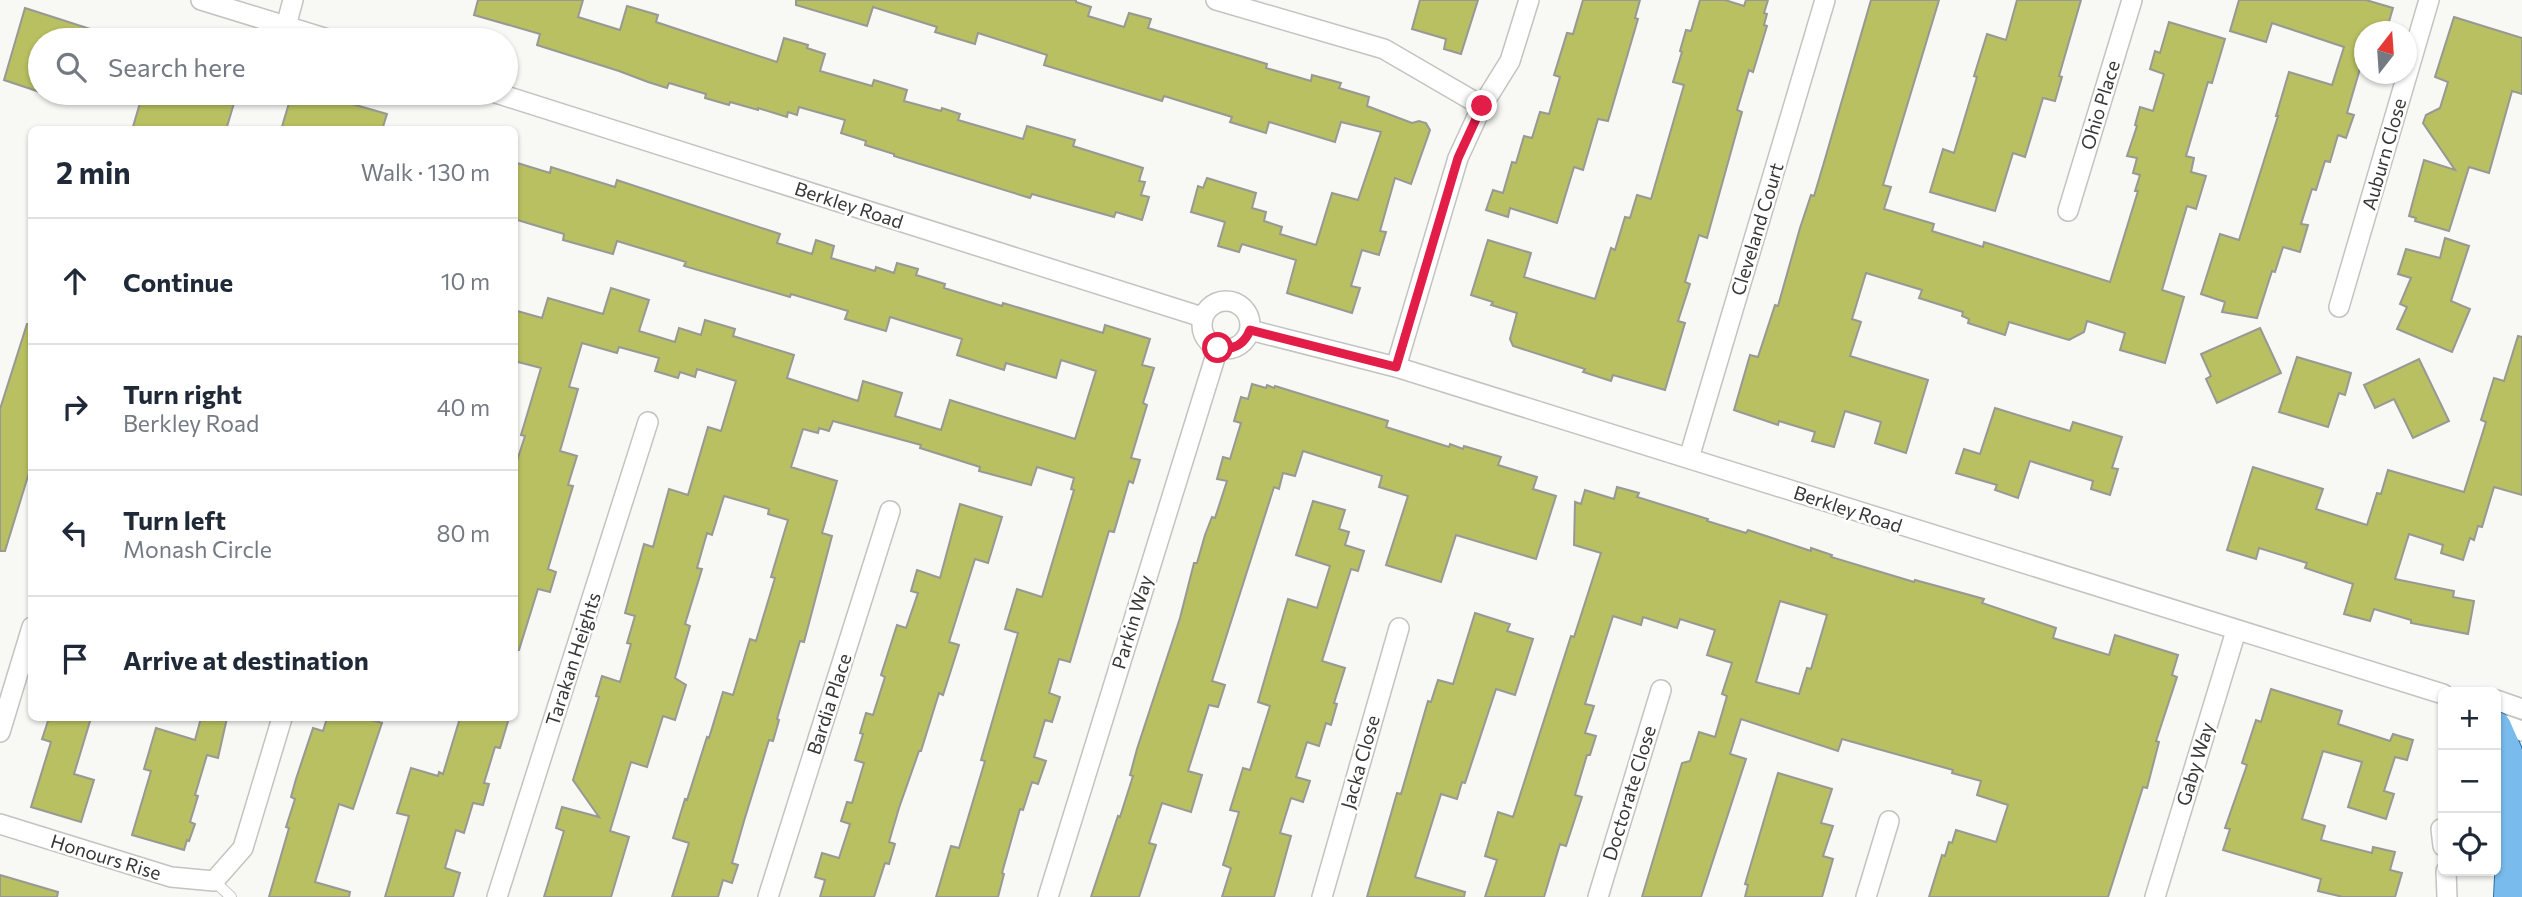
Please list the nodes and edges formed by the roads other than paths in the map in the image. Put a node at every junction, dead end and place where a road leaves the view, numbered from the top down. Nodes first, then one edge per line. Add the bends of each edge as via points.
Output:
1 (201, 0) edge
2 (293, 0) edge
3 (1216, 0) edge
4 (1529, 0) edge
5 (1825, 0) edge
6 (2132, 0) edge
7 (2429, 0) edge
8 (286, 26) junction
9 (292, 28) edge
10 (518, 100) edge
11 (1482, 106) junction
12 (2068, 211) dead end
13 (2339, 307) dead end
14 (1202, 317) junction
15 (1250, 330) junction
16 (1218, 348) junction
17 (1396, 367) junction
18 (648, 422) dead end
19 (1689, 458) junction
20 (890, 511) dead end
21 (1398, 628) dead end
22 (2236, 631) junction
23 (28, 640) edge
24 (1661, 690) dead end
25 (2438, 692) edge
26 (2501, 702) edge
27 (2522, 709) edge
28 (281, 721) edge
29 (2501, 726) edge
30 (2522, 731) edge
31 (0, 732) edge
32 (2501, 737) edge
33 (1889, 821) dead end
34 (0, 824) edge
35 (2446, 876) edge
36 (2522, 878) edge
37 (214, 881) junction
38 (231, 897) edge
39 (498, 897) edge
40 (768, 897) edge
41 (1048, 897) edge
42 (1322, 897) edge
43 (1598, 897) edge
44 (1866, 897) edge
45 (2155, 897) edge
46 (2447, 897) edge
47 (2509, 897) edge
48 (2516, 897) edge

1 - 8 street
2 - 8 street
3 - 11 street via 1384,49
4 - 11 street via 1510,61
5 - 19 street, Cleveland Court
6 - 12 street, Ohio Place
7 - 13 street, Auburn Close
8 - 9 street
10 - 14 street, Berkley Road
11 - 17 street via 1458,158
14 - 15 street via 1214,303 1232,301 1247,312
14 - 16 street via 1204,336
15 - 16 street via 1238,346
15 - 17 street, Berkley Road
16 - 41 street, Parkin Way
17 - 19 street, Berkley Road
18 - 39 street, Tarakan Heights
19 - 22 street, Berkley Road
20 - 40 street, Bardia Place
21 - 42 street, Jacka Close
22 - 25 street, Berkley Road
22 - 45 street, Gaby Way
23 - 31 street
24 - 43 street, Doctorate Close
26 - 27 street
28 - 37 street via 243,848
29 - 30 street
32 - 47 main road via 2510,765 2513,817
33 - 44 street
34 - 37 street, Honours Rise via 171,877
35 - 46 street
36 - 48 main road
37 - 38 lane

